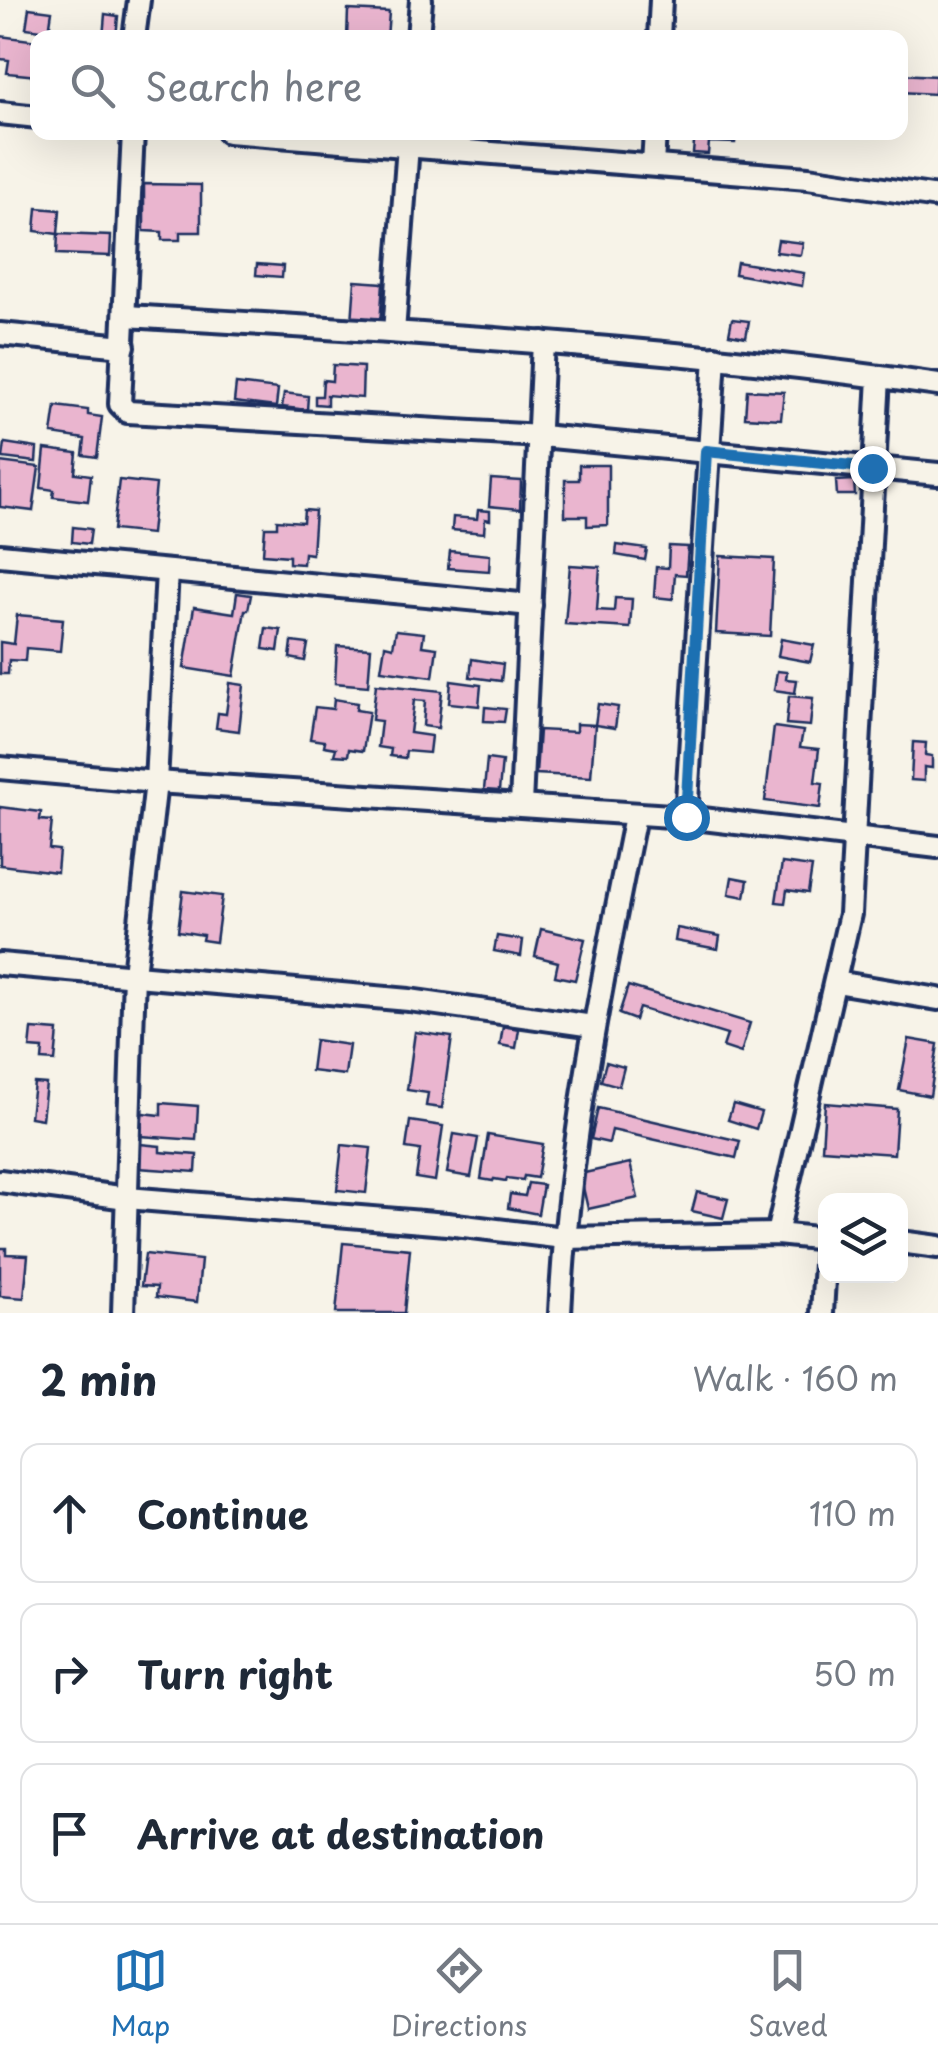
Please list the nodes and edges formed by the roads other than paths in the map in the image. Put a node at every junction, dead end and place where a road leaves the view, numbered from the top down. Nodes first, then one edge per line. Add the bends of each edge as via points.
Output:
1 (139, 0) edge
2 (421, 0) edge
3 (661, 0) edge
4 (135, 30) edge
5 (419, 30) edge
6 (660, 30) edge
7 (0, 113) edge
8 (30, 116) edge
9 (133, 140) edge
10 (408, 140) edge
11 (655, 140) edge
12 (654, 164) junction
13 (938, 197) edge
14 (126, 316) junction
15 (394, 332) junction
16 (0, 334) edge
17 (543, 342) junction
18 (124, 346) junction
19 (714, 357) junction
20 (879, 376) junction
21 (938, 385) edge
22 (540, 436) junction
23 (706, 451) junction
24 (872, 468) junction
25 (938, 474) edge
26 (0, 555) edge
27 (166, 571) junction
28 (530, 605) junction
29 (0, 768) edge
30 (156, 782) junction
31 (521, 804) junction
32 (635, 816) junction
33 (686, 817) junction
34 (856, 839) junction
35 (938, 848) edge
36 (0, 964) edge
37 (134, 974) junction
38 (836, 982) junction
39 (938, 999) edge
40 (592, 1026) junction
41 (0, 1181) edge
42 (127, 1198) junction
43 (776, 1234) junction
44 (564, 1238) junction
45 (818, 1242) edge
46 (908, 1243) edge
47 (938, 1247) edge
48 (824, 1283) edge
49 (123, 1313) edge
50 (560, 1313) edge
51 (822, 1313) edge

1 - 4 street
2 - 5 street
3 - 6 street
7 - 8 street
9 - 14 street
10 - 12 street
10 - 15 street
11 - 12 street
12 - 13 street
14 - 15 street
14 - 18 street
15 - 17 street
16 - 18 street
17 - 19 street
17 - 22 street
18 - 22 street via 120,404 128,412
19 - 20 street
19 - 23 street
20 - 21 street
20 - 24 street
22 - 23 street
22 - 28 street
23 - 24 street
23 - 33 street
24 - 25 street
24 - 34 street
26 - 27 street
27 - 28 street
27 - 30 street
28 - 31 street
29 - 30 street
30 - 31 street
30 - 37 street
31 - 32 street
32 - 33 street
32 - 40 street
33 - 34 street
34 - 35 street
34 - 38 street
36 - 37 street
37 - 40 street via 409,1000
37 - 42 street
38 - 39 street
38 - 43 street
40 - 44 street
41 - 42 street
42 - 44 street
42 - 49 street
43 - 44 street
43 - 45 street
44 - 50 street
46 - 47 street
48 - 51 street

